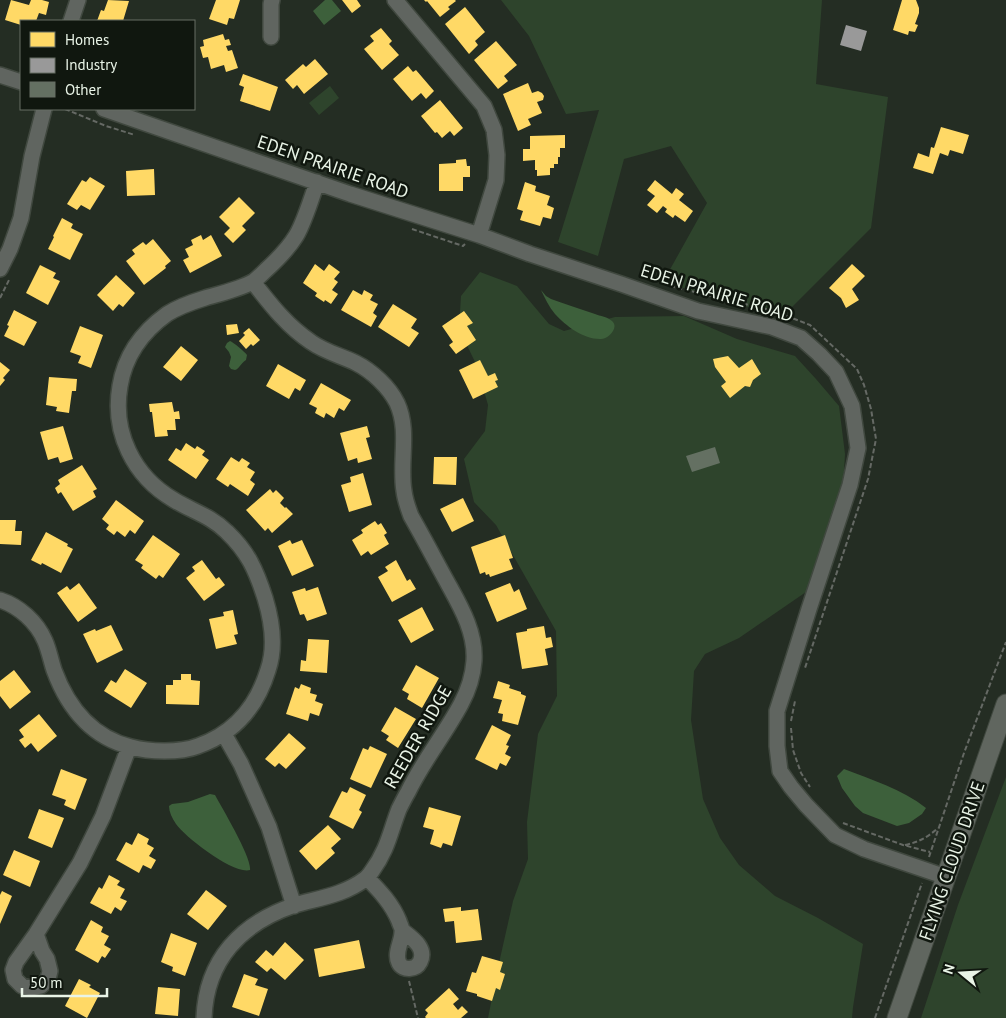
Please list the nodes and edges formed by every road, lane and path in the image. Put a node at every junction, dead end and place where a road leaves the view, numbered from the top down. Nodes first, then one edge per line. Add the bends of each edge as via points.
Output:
1 (78, 0) edge
2 (272, 0) edge
3 (395, 0) edge
4 (71, 20) edge
5 (271, 37) dead end
6 (0, 75) edge
7 (20, 82) edge
8 (44, 110) edge
9 (107, 110) edge
10 (317, 182) junction
11 (479, 235) junction
12 (0, 269) edge
13 (253, 282) junction
14 (0, 600) edge
15 (1006, 642) edge
16 (1006, 704) edge
17 (224, 734) junction
18 (129, 747) junction
19 (939, 827) junction
20 (903, 845) dead end
21 (926, 870) junction
22 (946, 877) junction
23 (367, 878) junction
24 (294, 906) junction
25 (403, 931) junction
26 (36, 934) dead end
27 (406, 969) junction
28 (204, 1018) edge
29 (418, 1018) edge
30 (875, 1018) edge
31 (897, 1018) edge

1 - 4 street
2 - 5 street
3 - 11 street via 484,106 494,130 496,180
6 - 7 street
8 - 12 street via 21,218
9 - 10 street, EDEN PRAIRIE ROAD
10 - 11 street, EDEN PRAIRIE ROAD
10 - 13 street via 298,234 280,258
11 - 21 street, EDEN PRAIRIE ROAD via 698,311 772,327 801,338 836,372 852,406 858,448 850,485 777,711 780,771 835,835
13 - 17 street via 183,306 154,326 131,352 123,370 118,404 123,437 146,478 174,500 226,530 240,546 260,581 273,642 271,662 264,685 248,712
13 - 23 street, REEDER RIDGE via 275,310 313,344 357,364 395,390 404,442 403,489 406,503 462,610 472,636 474,660 470,683 461,704 409,789 387,846
14 - 18 street via 34,622 68,701 81,718 97,732
15 - 19 path
16 - 22 main road, FLYING CLOUD DRIVE
17 - 18 street via 194,748 165,751
17 - 24 street via 269,827
18 - 26 street via 103,816 80,864
19 - 20 path via 926,838
19 - 21 path
21 - 22 street, EDEN PRAIRIE ROAD
21 - 30 path
22 - 31 main road, FLYING CLOUD DRIVE
23 - 24 street, REEDER RIDGE via 345,892
23 - 25 street via 395,911
24 - 28 street, REEDER RIDGE via 265,917 235,940 223,955 208,989
25 - 27 street via 397,959
25 - 27 street via 416,941 422,957 420,964
27 - 29 path

